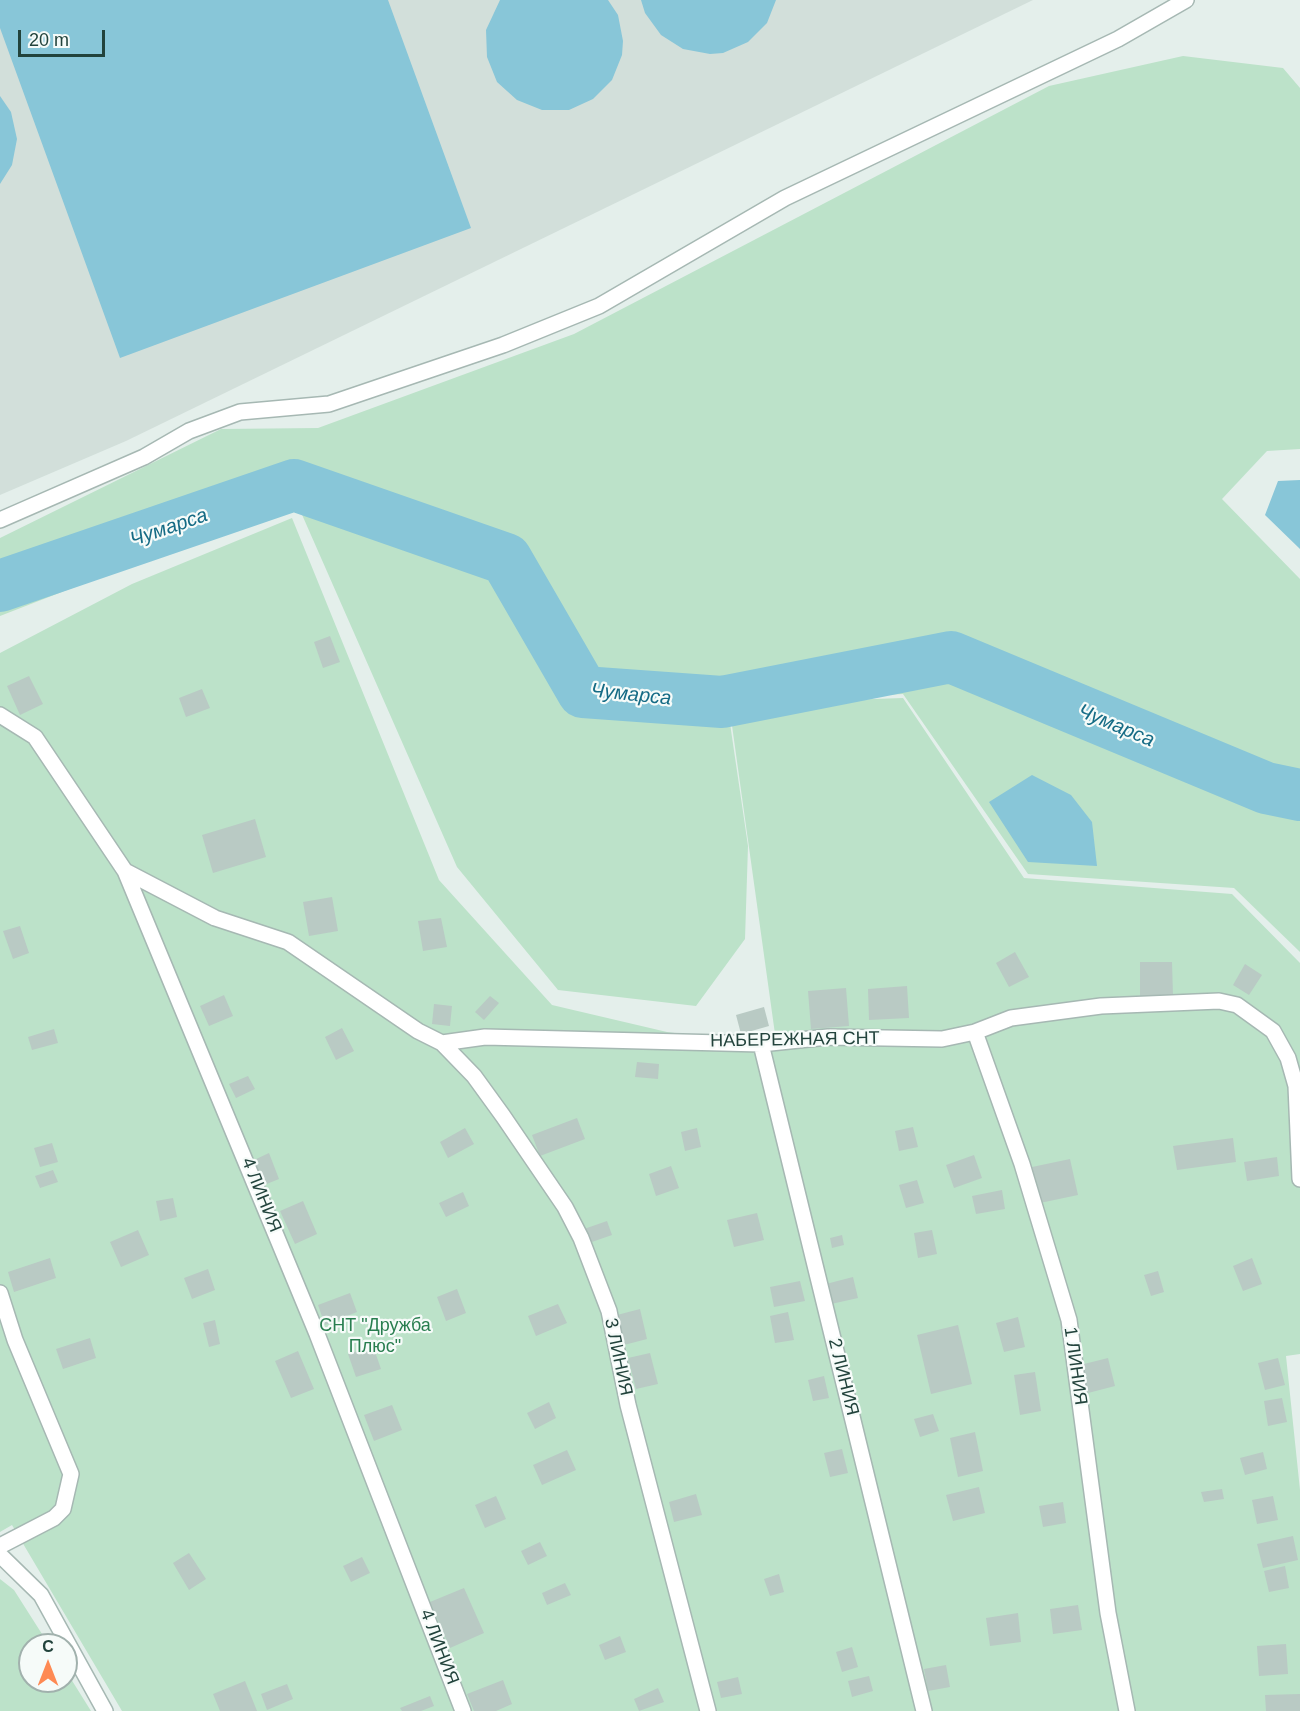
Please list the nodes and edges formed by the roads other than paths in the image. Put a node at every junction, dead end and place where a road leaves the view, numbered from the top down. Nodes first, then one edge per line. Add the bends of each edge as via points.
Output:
1 (1186, 0) edge
2 (0, 520) edge
3 (0, 715) edge
4 (125, 871) junction
5 (975, 1032) junction
6 (442, 1042) junction
7 (761, 1044) junction
8 (1300, 1179) edge
9 (0, 1293) edge
10 (0, 1546) edge
11 (0, 1555) edge
12 (105, 1711) edge
13 (463, 1711) edge
14 (708, 1711) edge
15 (924, 1711) edge
16 (1127, 1711) edge

1 - 2 lane via 1118,39 785,198 599,306 503,345 329,404 240,412 189,430 144,457
3 - 4 lane, 4 ЛИНИЯ via 35,737
4 - 6 lane via 215,918 288,942 418,1031
4 - 13 lane, 4 ЛИНИЯ via 317,1334
5 - 7 lane, НАБЕРЕЖНАЯ СНТ via 942,1039 828,1037
5 - 8 lane, НАБЕРЕЖНАЯ СНТ via 1011,1018 1101,1006 1219,1001 1237,1005 1273,1031 1288,1058 1296,1086
5 - 16 lane, 1 ЛИНИЯ via 1022,1164 1069,1320 1108,1612
6 - 7 lane, НАБЕРЕЖНАЯ СНТ via 485,1037
6 - 14 lane, 3 ЛИНИЯ via 474,1076 503,1116 565,1207 581,1238 609,1311 628,1405
7 - 15 lane, 2 ЛИНИЯ
9 - 10 lane via 15,1340 71,1474 63,1509 54,1518
11 - 12 lane via 41,1595

